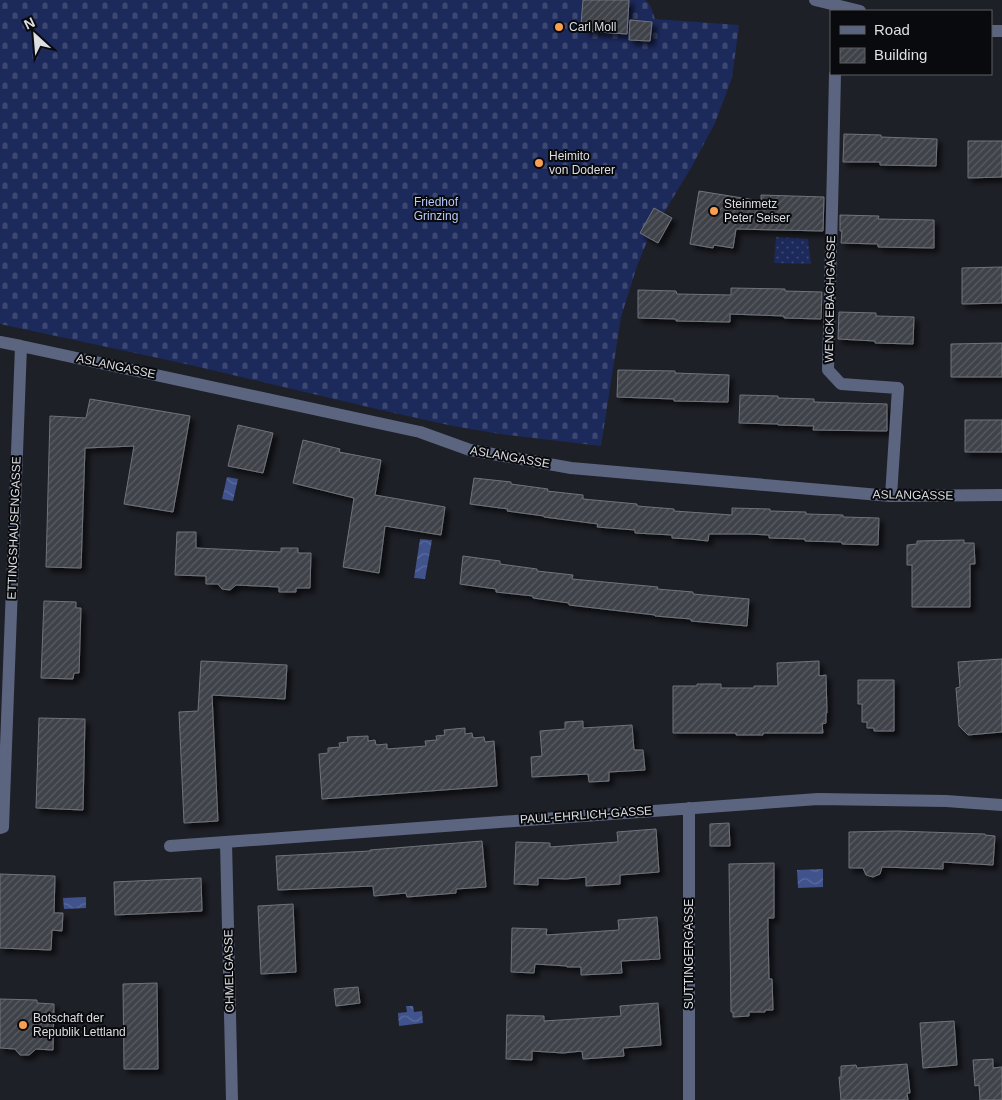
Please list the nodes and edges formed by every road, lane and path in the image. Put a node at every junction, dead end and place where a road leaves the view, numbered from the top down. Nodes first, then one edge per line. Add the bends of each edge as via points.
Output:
1 (815, 0) edge
2 (836, 8) edge
3 (852, 10) edge
4 (835, 75) edge
5 (0, 342) edge
6 (21, 346) junction
7 (1002, 495) edge
8 (891, 496) junction
9 (1002, 806) edge
10 (689, 808) junction
11 (0, 828) edge
12 (226, 842) junction
13 (170, 846) dead end
14 (232, 1100) edge
15 (689, 1100) edge

1 - 2 street
2 - 3 street
4 - 8 street, WENCKEBACHGASSE via 828,370 841,384 898,388
5 - 6 street, ASLANGASSE
6 - 8 street, ASLANGASSE via 420,432 470,450 571,468
6 - 11 street, ETTINGSHAUSENGASSE via 3,827
7 - 8 street, ASLANGASSE
9 - 10 street, PAUL-EHRLICH-GASSE via 946,801 818,800
10 - 12 street, PAUL-EHRLICH-GASSE
10 - 15 street, SUTTINGERGASSE
12 - 13 street, PAUL-EHRLICH-GASSE
12 - 14 street, CHMELGASSE

